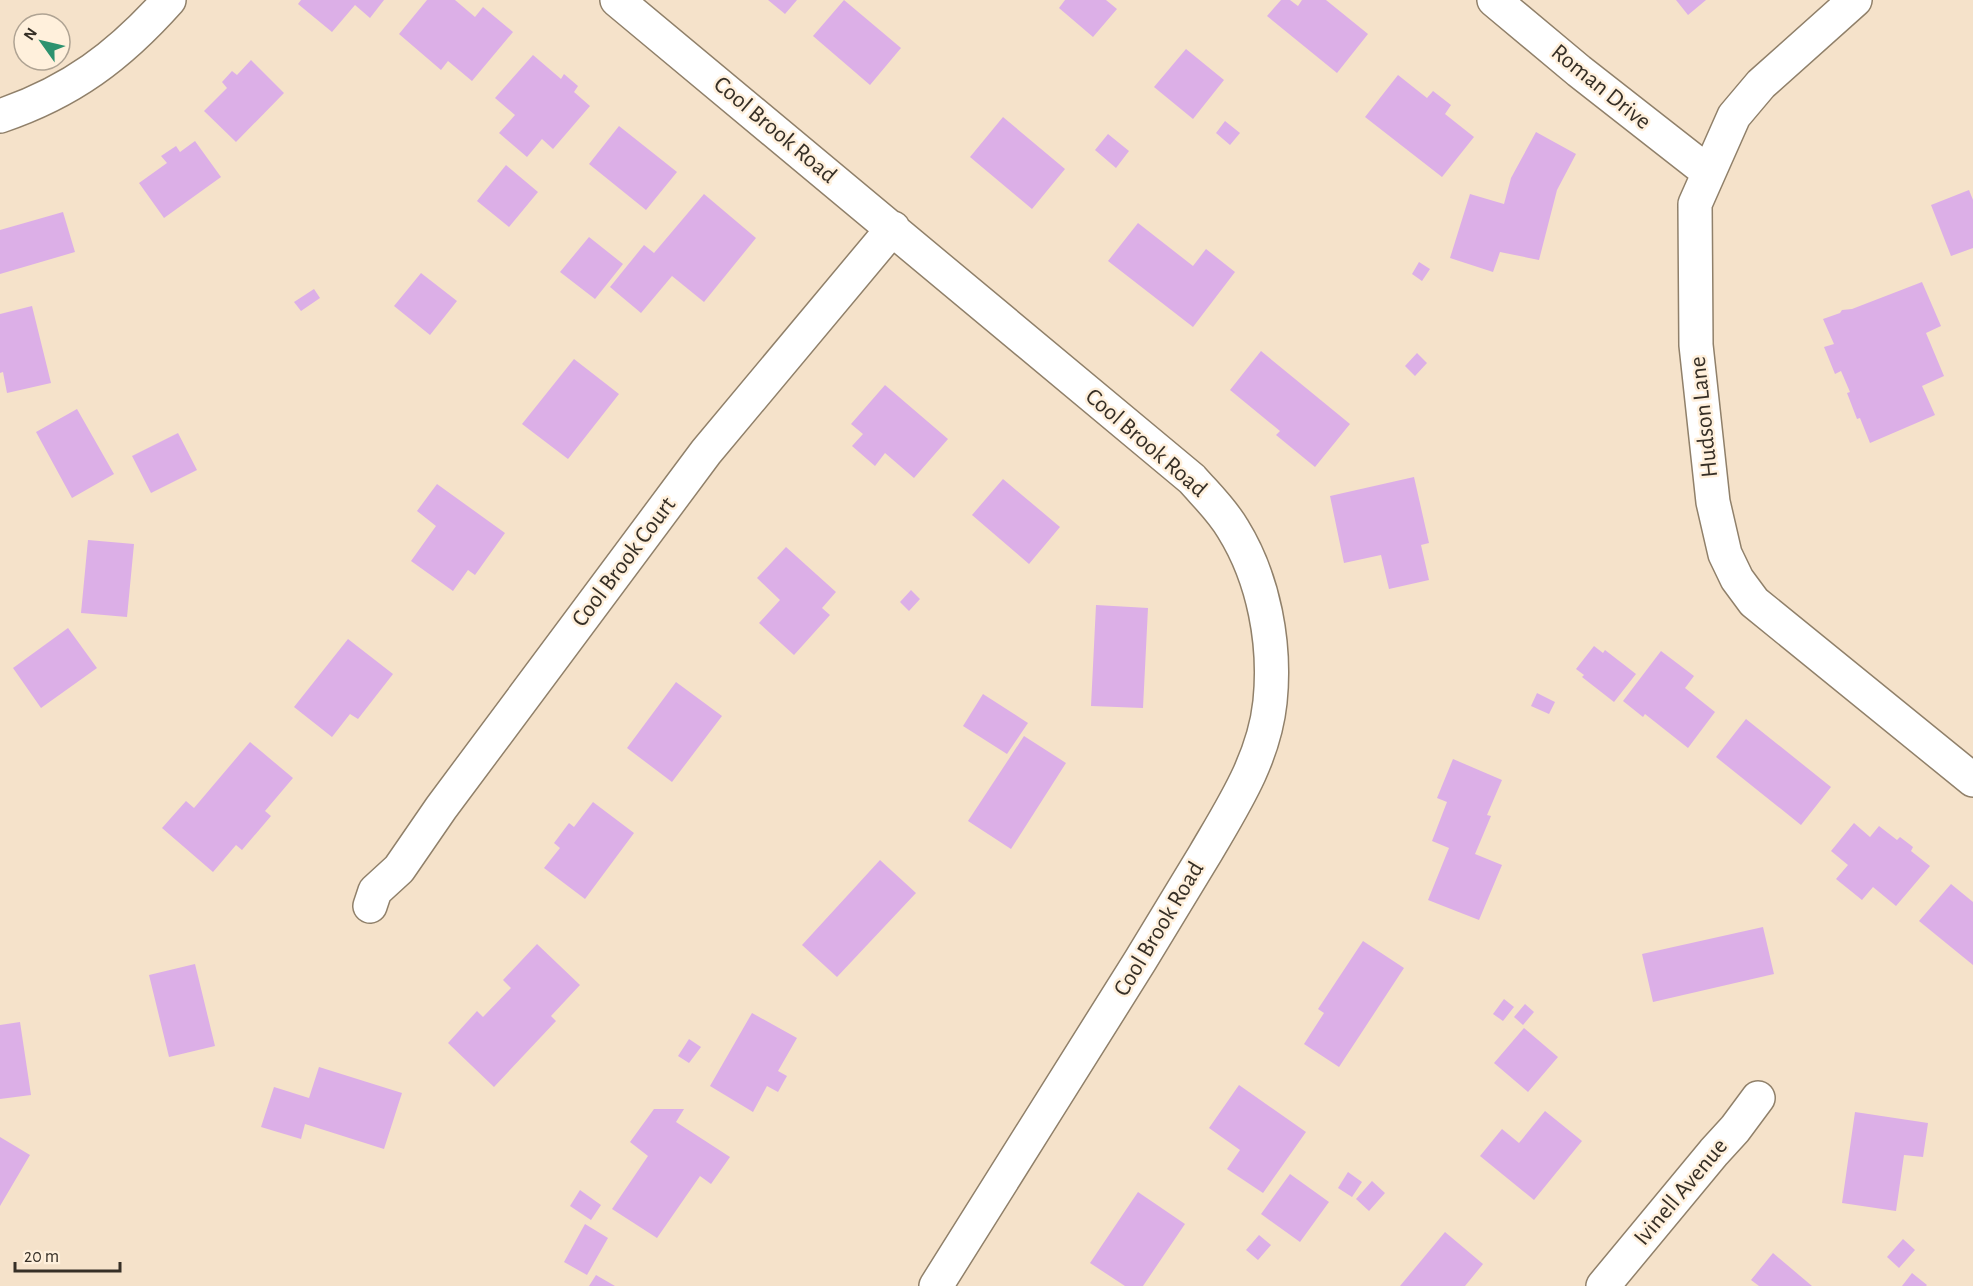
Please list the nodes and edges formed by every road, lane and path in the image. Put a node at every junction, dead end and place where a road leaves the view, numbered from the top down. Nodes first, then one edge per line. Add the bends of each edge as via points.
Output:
1 (169, 0) edge
2 (617, 0) edge
3 (1494, 0) edge
4 (1856, 0) edge
5 (0, 116) edge
6 (1708, 172) junction
7 (893, 228) junction
8 (1973, 780) edge
9 (370, 906) dead end
10 (1758, 1098) dead end
11 (936, 1286) edge
12 (1603, 1286) edge

1 - 5 street via 127,45 93,71 56,94
2 - 7 street, Cool Brook Road
3 - 6 street, Roman Drive
4 - 6 street, Hudson Lane via 1761,84 1734,116
6 - 8 street, Hudson Lane via 1695,204 1696,345 1713,502 1725,554 1754,602
7 - 9 street, Cool Brook Court via 706,452 399,869 375,891
7 - 11 street, Cool Brook Road via 1192,479 1212,501 1249,558 1264,605 1272,668 1263,739 1236,802
10 - 12 street, Ivinell Avenue

